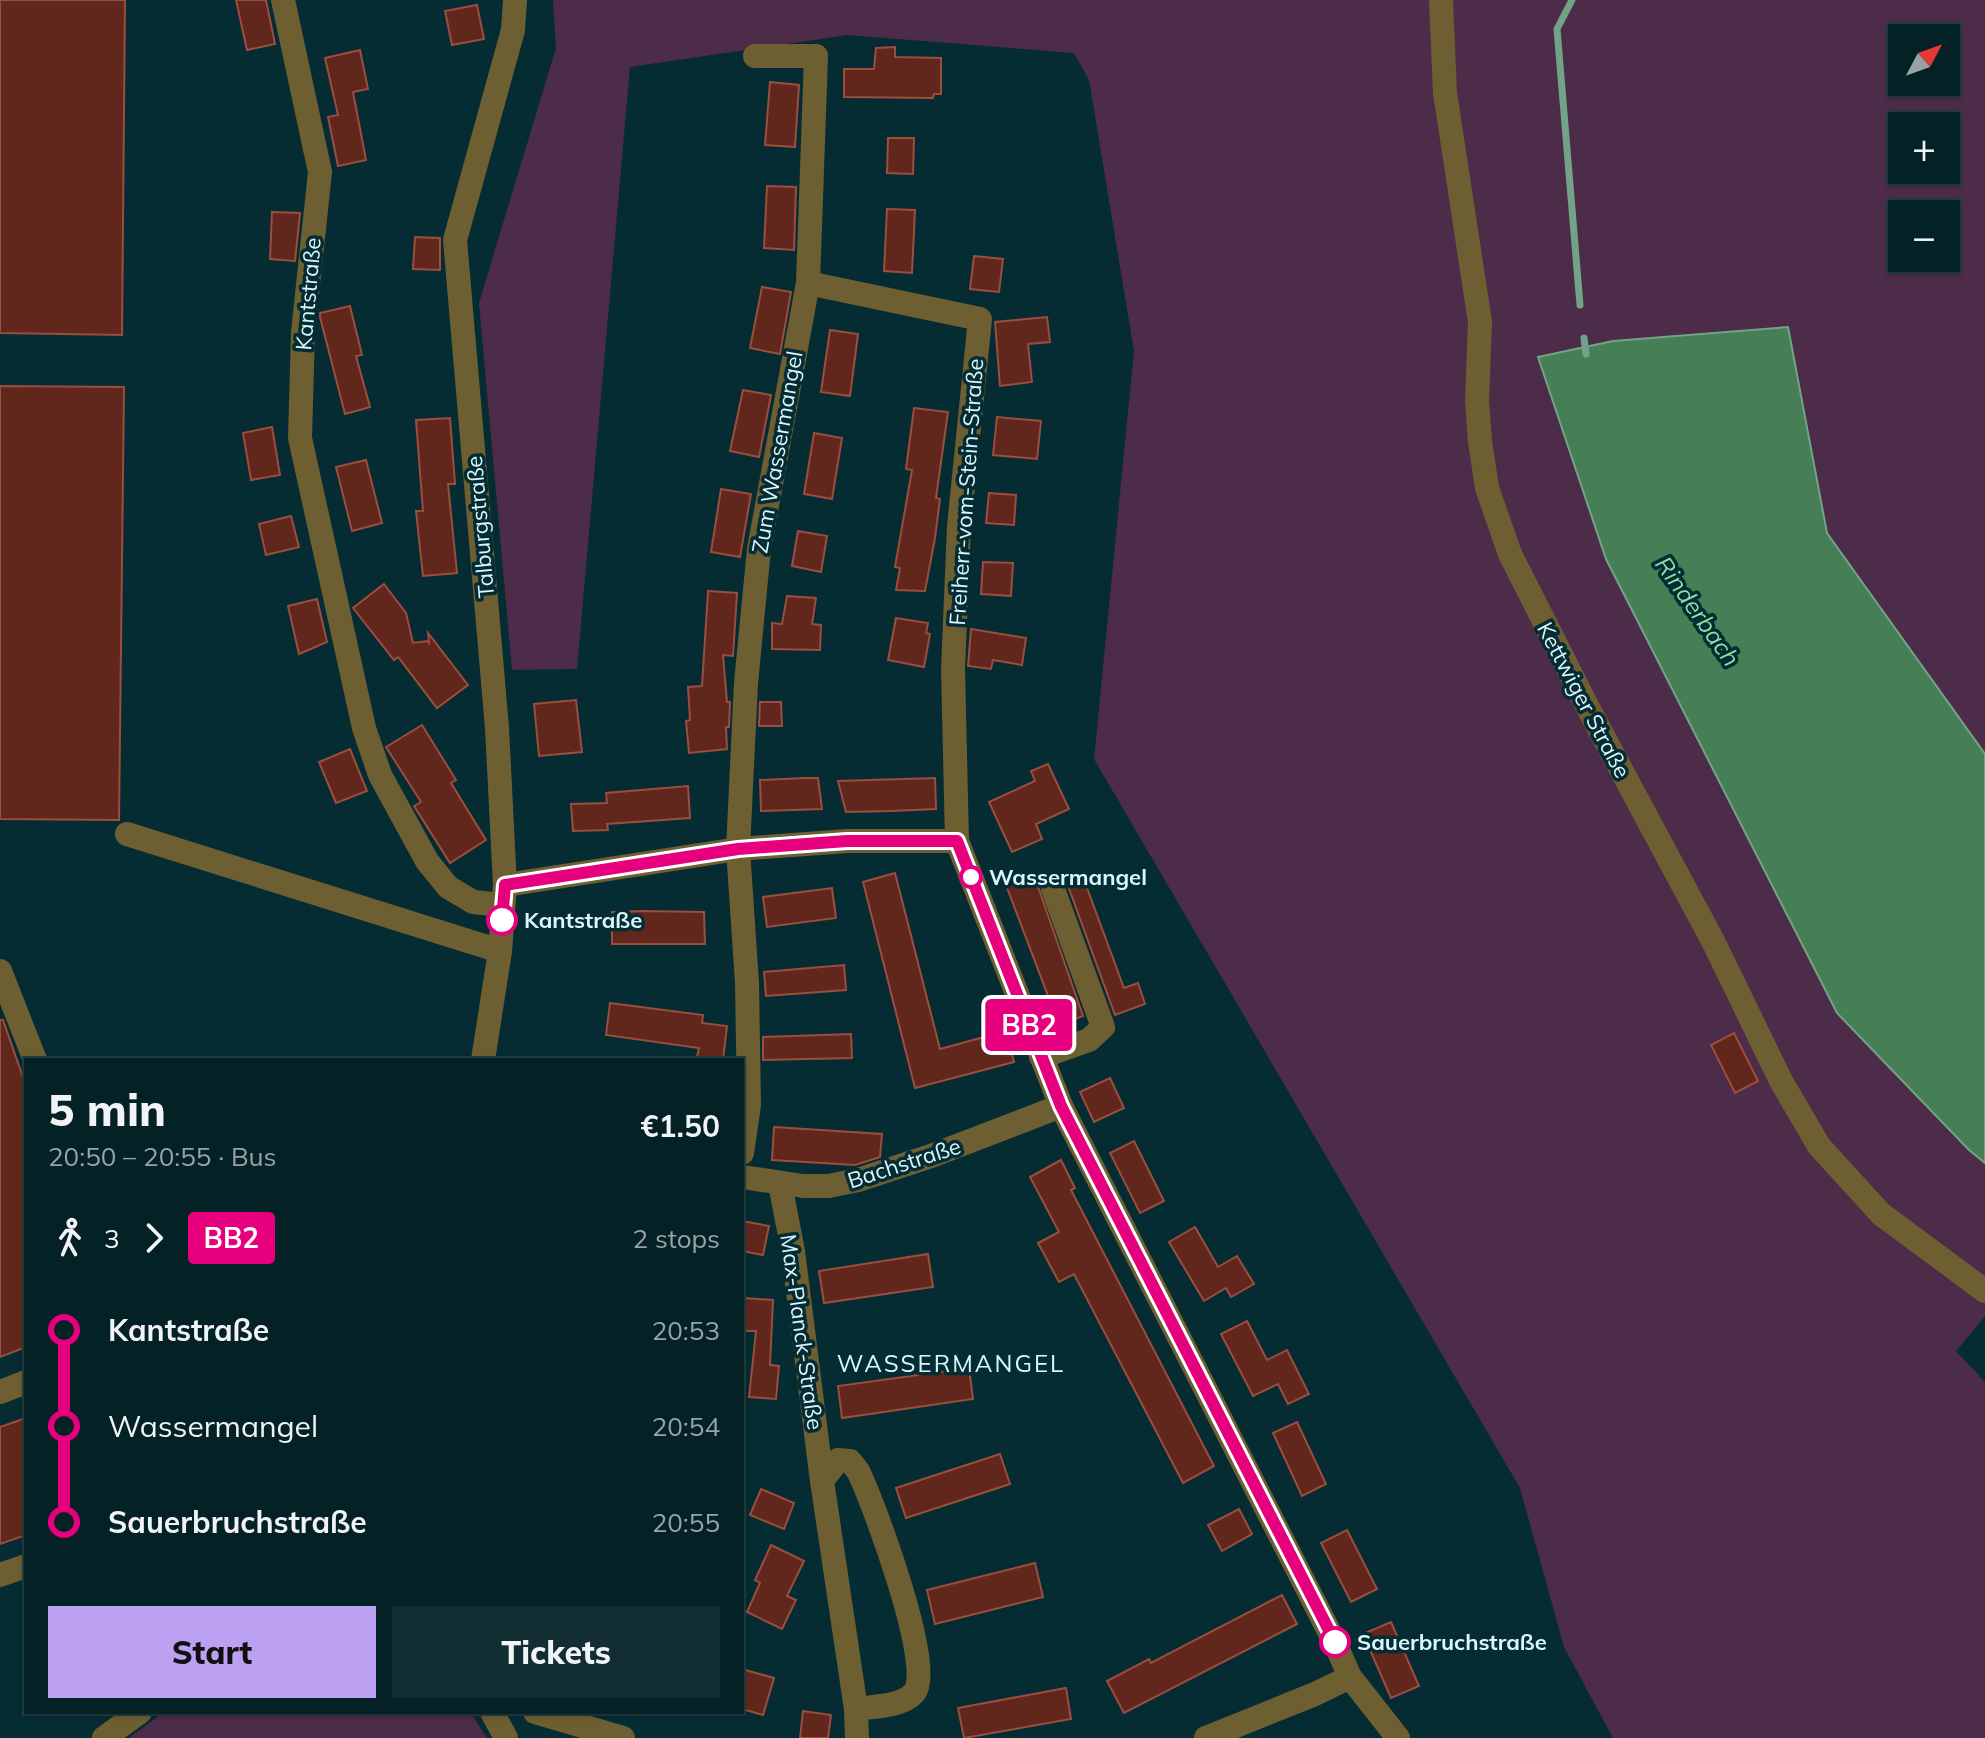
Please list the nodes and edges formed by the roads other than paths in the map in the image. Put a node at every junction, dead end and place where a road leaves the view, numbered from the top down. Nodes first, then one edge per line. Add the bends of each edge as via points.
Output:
1 (283, 0) edge
2 (515, 0) edge
3 (1441, 0) edge
4 (755, 56) dead end
5 (808, 283) junction
6 (127, 834) dead end
7 (957, 841) junction
8 (738, 849) junction
9 (1053, 889) dead end
10 (504, 895) junction
11 (500, 951) junction
12 (0, 971) edge
13 (1041, 1057) junction
14 (34, 1058) edge
15 (483, 1058) edge
16 (1061, 1106) junction
17 (744, 1139) edge
18 (744, 1177) edge
19 (780, 1184) junction
20 (1985, 1291) edge
21 (24, 1383) edge
22 (0, 1392) edge
23 (822, 1481) junction
24 (24, 1567) edge
25 (0, 1575) edge
26 (1350, 1677) junction
27 (856, 1709) junction
28 (137, 1714) edge
29 (493, 1714) edge
30 (542, 1714) edge
31 (104, 1738) edge
32 (506, 1738) edge
33 (623, 1738) edge
34 (857, 1738) edge
35 (1206, 1738) edge
36 (1398, 1738) edge

1 - 10 street, Kantstraße via 320,172 303,332 300,438 364,728 380,775 427,861 448,887 473,902
2 - 10 street, Talburgstraße via 513,30 455,240 497,728
3 - 20 street, Kettwiger Straße via 1445,93 1480,322 1480,441 1487,488 1510,554 1819,1146 1881,1214
4 - 5 street, Zum Wassermangel via 816,56
5 - 7 street, Freiherr-vom-Stein-Straße via 980,319 959,526 953,669
5 - 8 street, Zum Wassermangel via 759,549
6 - 11 street
7 - 8 street via 847,841
7 - 13 street
8 - 10 street
8 - 17 street, Zum Wassermangel via 747,983 749,1105
9 - 13 street via 1103,1027 1089,1040
10 - 11 street, Talburgstraße
11 - 15 street, Talburgstraße
12 - 14 street
13 - 16 street
16 - 19 street, Bachstraße via 858,1180 829,1186
16 - 26 street
18 - 19 street, Bachstraße
19 - 23 street, Max-Planck-Straße
21 - 22 street
23 - 27 street, Max-Planck-Straße
23 - 27 street via 838,1460 850,1461 858,1471 894,1561 920,1663 915,1692 902,1701
24 - 25 street
26 - 35 street
26 - 36 street
27 - 34 street, Max-Planck-Straße
28 - 31 street
29 - 32 street
30 - 33 street

